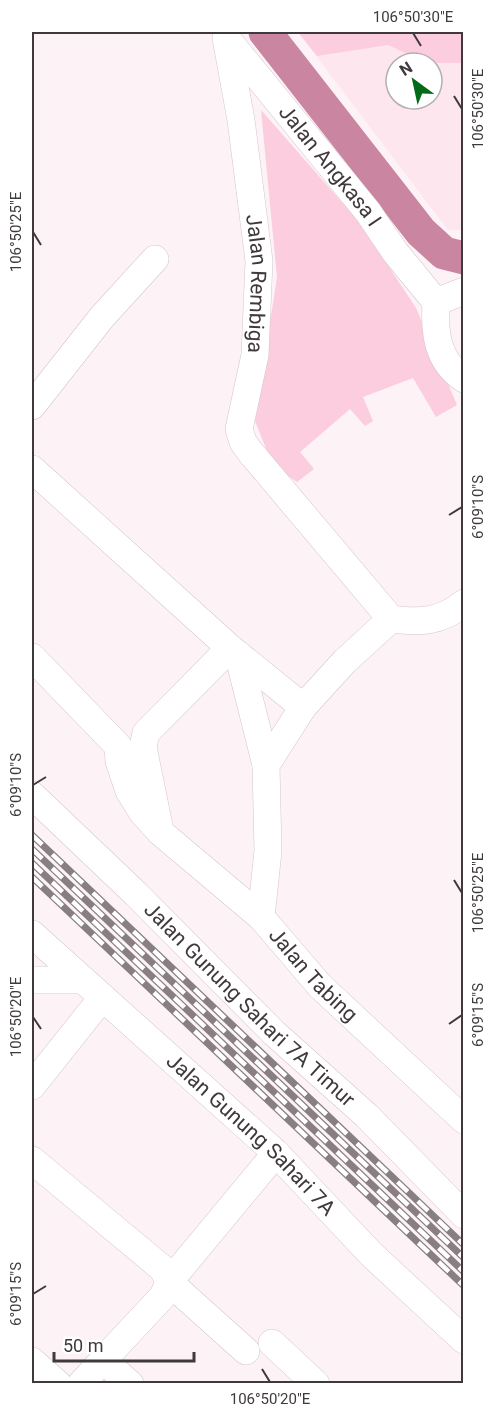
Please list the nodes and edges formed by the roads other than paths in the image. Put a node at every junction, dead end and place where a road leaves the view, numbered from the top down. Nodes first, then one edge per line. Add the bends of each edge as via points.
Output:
1 (224, 35) edge
2 (156, 259) dead end
3 (464, 291) edge
4 (436, 302) junction
5 (464, 379) edge
6 (32, 406) edge
7 (32, 469) edge
8 (464, 603) edge
9 (391, 619) junction
10 (234, 651) junction
11 (32, 657) edge
12 (303, 707) junction
13 (131, 746) junction
14 (266, 765) junction
15 (32, 795) edge
16 (261, 917) junction
17 (32, 934) edge
18 (81, 980) junction
19 (32, 981) edge
20 (102, 998) junction
21 (32, 1086) edge
22 (464, 1120) edge
23 (276, 1153) junction
24 (32, 1160) edge
25 (464, 1215) edge
26 (169, 1282) junction
27 (464, 1340) edge
28 (272, 1343) dead end
29 (246, 1351) dead end
30 (103, 1360) junction
31 (32, 1361) edge
32 (58, 1383) edge
33 (81, 1383) edge
34 (130, 1383) edge
35 (316, 1383) edge

1 - 4 street, Jalan Angkasa I
1 - 9 street, Jalan Rembiga via 246,154 260,290 255,355 239,429 251,453
2 - 6 street via 126,288
3 - 4 street
4 - 5 street via 439,351
7 - 10 street
8 - 9 street via 447,616
9 - 12 street
10 - 12 street
10 - 13 street
10 - 14 street
11 - 13 street
12 - 14 street
13 - 16 street, Jalan Tabing via 160,832
14 - 16 street via 268,851
15 - 25 street, Jalan Gunung Sahari 7A Timur via 274,1032 367,1116
16 - 22 street, Jalan Tabing via 320,986
17 - 18 street, Jalan Gunung Sahari 7A
18 - 19 street
18 - 20 street, Jalan Gunung Sahari 7A
20 - 21 street
20 - 23 street, Jalan Gunung Sahari 7A
23 - 26 street
23 - 27 street, Jalan Gunung Sahari 7A via 372,1255
24 - 26 street via 162,1269
26 - 29 street
26 - 30 street via 163,1296
28 - 35 street
30 - 33 street
30 - 34 street
31 - 32 street

